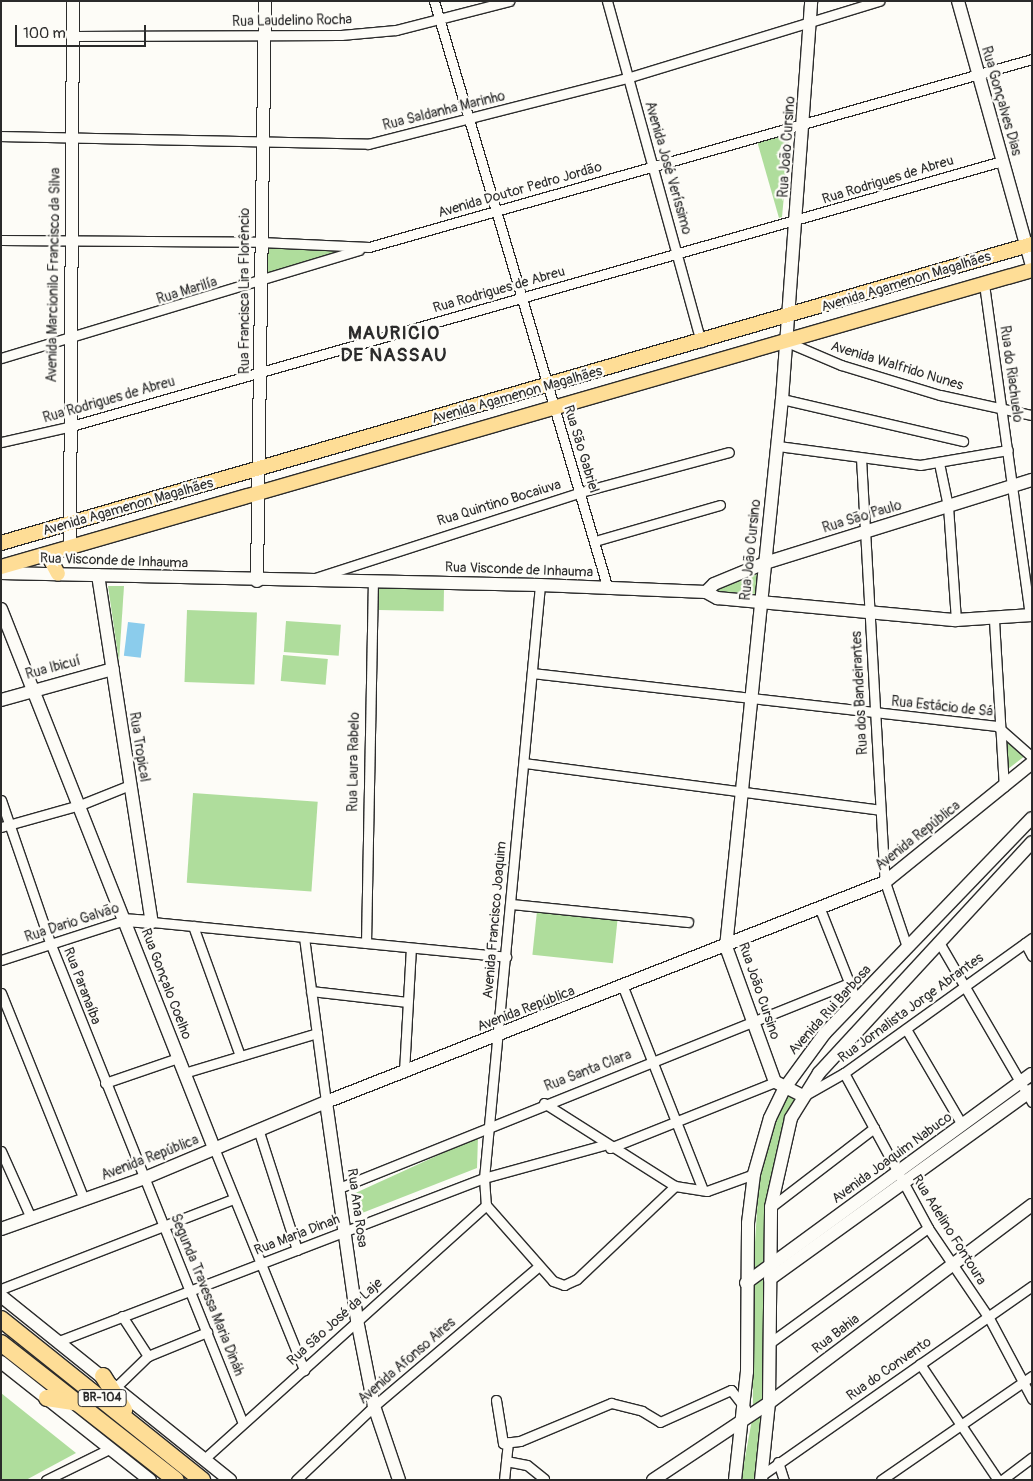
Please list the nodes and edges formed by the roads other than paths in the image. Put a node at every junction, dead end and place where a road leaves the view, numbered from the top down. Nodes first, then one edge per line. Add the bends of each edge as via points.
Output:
1 (73, 1) edge
2 (265, 1) edge
3 (434, 1) edge
4 (509, 1) edge
5 (607, 1) edge
6 (811, 1) edge
7 (879, 1) edge
8 (958, 1) edge
9 (439, 20) junction
10 (810, 22) junction
11 (73, 36) junction
12 (264, 36) junction
13 (1032, 59) edge
14 (978, 75) junction
15 (627, 78) junction
16 (468, 120) junction
17 (804, 122) junction
18 (1, 136) edge
19 (71, 139) junction
20 (263, 144) junction
21 (1002, 161) junction
22 (655, 166) junction
23 (496, 212) junction
24 (797, 222) junction
25 (1, 240) edge
26 (71, 241) junction
27 (260, 242) junction
28 (1029, 245) edge
29 (369, 247) junction
30 (678, 254) junction
31 (1032, 266) edge
32 (1032, 270) edge
33 (260, 280) junction
34 (984, 284) junction
35 (522, 298) junction
36 (790, 316) junction
37 (68, 336) junction
38 (701, 342) junction
39 (786, 342) junction
40 (1, 358) edge
41 (260, 370) junction
42 (547, 386) junction
43 (782, 399) junction
44 (554, 408) junction
45 (1002, 408) junction
46 (1032, 415) edge
47 (68, 427) junction
48 (963, 441) dead end
49 (1, 442) edge
50 (778, 446) junction
51 (1008, 450) junction
52 (729, 452) dead end
53 (861, 458) junction
54 (939, 463) junction
55 (256, 470) junction
56 (1032, 480) edge
57 (1012, 486) junction
58 (581, 492) junction
59 (256, 495) junction
60 (720, 505) dead end
61 (948, 506) junction
62 (67, 525) junction
63 (867, 531) junction
64 (595, 541) junction
65 (1, 544) edge
66 (70, 549) junction
67 (48, 555) junction
68 (765, 563) junction
69 (1, 567) edge
70 (1, 573) edge
71 (58, 574) junction
72 (98, 575) junction
73 (258, 580) junction
74 (310, 580) junction
75 (373, 580) junction
76 (540, 585) junction
77 (608, 588) junction
78 (706, 592) junction
79 (761, 602) junction
80 (1, 609) edge
81 (869, 613) junction
82 (1031, 615) edge
83 (956, 620) junction
84 (994, 620) junction
85 (112, 669) junction
86 (532, 673) junction
87 (36, 687) junction
88 (750, 699) junction
89 (1, 700) edge
90 (876, 714) junction
91 (997, 726) junction
92 (1032, 757) edge
93 (524, 763) junction
94 (1032, 763) edge
95 (130, 785) junction
96 (1004, 787) junction
97 (740, 792) junction
98 (1, 800) edge
99 (80, 805) junction
100 (879, 810) junction
101 (1032, 818) edge
102 (11, 825) junction
103 (1, 827) edge
104 (1032, 842) edge
105 (885, 882) junction
106 (511, 904) junction
107 (820, 908) junction
108 (126, 920) junction
109 (152, 922) junction
110 (688, 922) dead end
111 (193, 926) junction
112 (304, 937) junction
113 (1028, 941) edge
114 (366, 944) junction
115 (940, 944) junction
116 (51, 945) junction
117 (726, 947) junction
118 (907, 947) junction
119 (411, 948) junction
120 (1032, 956) edge
121 (506, 958) junction
122 (1, 960) edge
123 (848, 984) junction
124 (965, 986) junction
125 (623, 987) junction
126 (311, 991) junction
127 (1, 993) edge
128 (856, 1000) junction
129 (407, 1002) junction
130 (753, 1023) junction
131 (906, 1029) junction
132 (317, 1033) junction
133 (498, 1036) junction
134 (240, 1056) junction
135 (178, 1058) junction
136 (651, 1062) junction
137 (404, 1072) junction
138 (184, 1073) junction
139 (844, 1073) junction
140 (1032, 1074) edge
141 (1020, 1082) junction
142 (105, 1083) junction
143 (779, 1086) junction
144 (1030, 1095) edge
145 (803, 1096) junction
146 (326, 1102) junction
147 (544, 1103) junction
148 (490, 1123) junction
149 (675, 1124) junction
150 (962, 1125) junction
151 (874, 1128) junction
152 (259, 1132) junction
153 (607, 1147) junction
154 (214, 1148) junction
155 (1, 1151) edge
156 (754, 1174) junction
157 (145, 1178) junction
158 (484, 1178) junction
159 (901, 1179) junction
160 (675, 1186) junction
161 (339, 1188) junction
162 (702, 1190) junction
163 (84, 1199) junction
164 (233, 1199) junction
165 (486, 1205) junction
166 (1032, 1205) edge
167 (770, 1207) junction
168 (31, 1218) junction
169 (165, 1228) junction
170 (928, 1228) junction
171 (1, 1230) edge
172 (346, 1231) junction
173 (297, 1250) junction
174 (260, 1264) junction
175 (539, 1266) junction
176 (952, 1266) junction
177 (770, 1272) junction
178 (746, 1283) junction
179 (1032, 1286) edge
180 (1, 1288) edge
181 (190, 1291) junction
182 (1, 1296) edge
183 (122, 1316) junction
184 (989, 1318) junction
185 (1, 1319) edge
186 (357, 1320) junction
187 (207, 1332) junction
188 (59, 1341) junction
189 (771, 1342) junction
190 (1, 1343) edge
191 (148, 1356) junction
192 (1, 1362) edge
193 (920, 1364) junction
194 (304, 1370) junction
195 (103, 1376) junction
196 (1028, 1379) edge
197 (117, 1386) junction
198 (47, 1398) junction
199 (1032, 1399) edge
200 (496, 1400) dead end
201 (77, 1403) junction
202 (769, 1403) junction
203 (374, 1406) junction
204 (745, 1412) junction
205 (130, 1421) junction
206 (242, 1421) junction
207 (962, 1426) junction
208 (508, 1442) junction
209 (109, 1448) junction
210 (1032, 1457) edge
211 (203, 1460) junction
212 (506, 1461) junction
213 (778, 1462) junction
214 (761, 1478) edge
215 (544, 1479) edge
216 (46, 1480) edge
217 (150, 1480) edge
218 (176, 1480) edge
219 (202, 1480) edge
220 (230, 1480) edge
221 (296, 1480) edge
222 (399, 1480) edge
223 (504, 1480) edge
224 (653, 1480) edge
225 (735, 1480) edge
226 (784, 1480) edge
227 (881, 1480) edge
228 (998, 1480) edge
229 (1002, 1480) edge

1 - 11 street, Avenida Marcionilo Francisco da Silva
2 - 12 street, Rua Francisca Lira Florêncio
3 - 9 street, Rua São Gabriel
4 - 9 street, Rua Laudelino Rocha
5 - 15 street, Avenida José Veríssimo
6 - 10 street, Rua João Cursino
7 - 10 street, Rua Saldanha Marinho
8 - 14 street, Rua Gonçalves Dias
9 - 12 street, Rua Laudelino Rocha via 387,31
9 - 16 street, Rua São Gabriel
10 - 15 street, Rua Saldanha Marinho
10 - 17 street, Rua João Cursino
11 - 12 street, Rua Laudelino Rocha
11 - 19 street, Avenida Marcionilo Francisco da Silva
12 - 20 street, Rua Francisca Lira Florêncio
13 - 14 street, Avenida Doutor Pedro Jordão
14 - 17 street, Avenida Doutor Pedro Jordão
14 - 21 street, Rua Gonçalves Dias
15 - 16 street, Rua Saldanha Marinho
15 - 22 street, Avenida José Veríssimo
16 - 20 street, Rua Saldanha Marinho via 368,144
16 - 23 street, Rua São Gabriel
17 - 22 street, Avenida Doutor Pedro Jordão
17 - 24 street, Rua João Cursino
18 - 19 street, Rua Saldanha Marinho
19 - 20 street, Rua Saldanha Marinho
19 - 26 street, Avenida Marcionilo Francisco da Silva
20 - 27 street, Rua Francisca Lira Florêncio
21 - 24 street, Rua Rodrigues de Abreu
21 - 28 street, Rua Gonçalves Dias
22 - 23 street, Avenida Doutor Pedro Jordão
22 - 30 street, Avenida José Veríssimo
23 - 29 street, Avenida Doutor Pedro Jordão
23 - 35 street, Rua São Gabriel
24 - 30 street, Rua Rodrigues de Abreu
24 - 36 street, Rua João Cursino
25 - 26 street, Avenida Doutor Pedro Jordão
26 - 27 street, Avenida Doutor Pedro Jordão
26 - 37 street, Avenida Marcionilo Francisco da Silva
27 - 29 street, Avenida Doutor Pedro Jordão
27 - 33 street, Rua Francisca Lira Florêncio
28 - 31 street, Rua Gonçalves Dias
28 - 36 main road, Avenida Agamenon Magalhães
29 - 33 street, Rua Marilía
30 - 35 street, Rua Rodrigues de Abreu
30 - 38 street, Avenida José Veríssimo
32 - 34 main road, Avenida Agamenon Magalhães
33 - 37 street, Rua Marilía via 218,296
33 - 41 street, Rua Francisca Lira Florêncio
34 - 39 main road, Avenida Agamenon Magalhães
34 - 45 street, Rua do Riachuelo
35 - 41 street, Rua Rodrigues de Abreu
35 - 42 street, Rua São Gabriel
36 - 38 main road, Avenida Agamenon Magalhães
36 - 39 street, Rua João Cursino
37 - 40 street, Rua Marilía
37 - 47 street, Avenida Marcionilo Francisco da Silva
38 - 42 main road, Avenida Agamenon Magalhães
39 - 43 street, Rua João Cursino
39 - 44 main road, Avenida Agamenon Magalhães
39 - 45 street, Avenida Walfrido Nunes via 841,365
41 - 47 street, Rua Rodrigues de Abreu
41 - 55 street, Rua Francisca Lira Florêncio
42 - 44 street, Rua São Gabriel
42 - 55 main road, Avenida Agamenon Magalhães
43 - 48 street
43 - 50 street, Rua João Cursino
44 - 58 street, Rua São Gabriel
44 - 59 main road, Avenida Agamenon Magalhães
45 - 46 street, Avenida Walfrido Nunes
45 - 51 street, Rua do Riachuelo
47 - 49 street, Rua Rodrigues de Abreu
47 - 62 street, Avenida Marcionilo Francisco da Silva
50 - 53 street
50 - 68 street, Rua João Cursino
51 - 54 street
51 - 57 street, Rua do Riachuelo
52 - 58 street, Rua Quintino Bocaiuva
53 - 54 street
53 - 63 street, Rua dos Bandeirantes
54 - 61 street
55 - 59 street, Rua Francisca Lira Florêncio
55 - 62 main road, Avenida Agamenon Magalhães
56 - 57 street, Rua São Paulo
57 - 61 street, Rua São Paulo
57 - 82 street, Rua do Riachuelo
58 - 64 street, Rua São Gabriel
58 - 74 street, Rua Quintino Bocaiuva
59 - 66 main road, Avenida Agamenon Magalhães
59 - 73 street, Rua Francisca Lira Florêncio
60 - 64 street
61 - 63 street, Rua São Paulo
61 - 83 street
62 - 65 main road, Avenida Agamenon Magalhães
62 - 66 street, Avenida Marcionilo Francisco da Silva
63 - 68 street, Rua São Paulo
63 - 81 street, Rua dos Bandeirantes
64 - 77 street, Rua São Gabriel
66 - 67 main road, Avenida Agamenon Magalhães
67 - 69 main road, Avenida Agamenon Magalhães
67 - 71 main road
68 - 78 street, Rua São Paulo via 714,584
68 - 79 street, Rua João Cursino
70 - 71 street, Rua Visconde de Inhauma
71 - 72 street, Rua Visconde de Inhauma
72 - 73 street, Rua Visconde de Inhauma
72 - 85 street, Rua Tropical
73 - 74 street, Rua Visconde de Inhauma
74 - 75 street, Rua Visconde de Inhauma
75 - 76 street, Rua Visconde de Inhauma
75 - 114 street, Rua Laura Rabelo
76 - 77 street, Rua Visconde de Inhauma
76 - 86 street, Avenida Francisco Joaquim
77 - 78 street, Rua Visconde de Inhauma
78 - 79 street, Rua Visconde de Inhauma via 717,598
79 - 81 street, Rua Visconde de Inhauma
79 - 88 street, Rua João Cursino
80 - 87 street, Rua Gonçalo Coelho
81 - 83 street, Rua Visconde de Inhauma
81 - 90 street, Rua dos Bandeirantes
82 - 84 street, Rua Visconde de Inhauma
83 - 84 street, Rua Visconde de Inhauma
84 - 91 street
85 - 87 street, Rua Ibicuí
85 - 95 street, Rua Tropical
86 - 88 street, Rua Estácio de Sá
86 - 93 street, Avenida Francisco Joaquim
87 - 89 street, Rua Ibicuí
87 - 99 street, Rua Gonçalo Coelho
88 - 90 street, Rua Estácio de Sá
88 - 97 street, Rua João Cursino
90 - 91 street, Rua Estácio de Sá
90 - 100 street, Rua dos Bandeirantes
91 - 92 street, Rua Estácio de Sá
91 - 96 street
93 - 97 street
93 - 106 street, Avenida Francisco Joaquim
94 - 96 street, Avenida República
95 - 99 street
95 - 109 street, Rua Tropical
96 - 105 street, Avenida República
97 - 100 street
97 - 117 street, Rua João Cursino
98 - 102 street, Rua Paranaíba
99 - 102 street
99 - 108 street, Rua Gonçalo Coelho
100 - 105 street, Rua dos Bandeirantes
101 - 118 street, Avenida Rui Barbosa
102 - 103 street
102 - 116 street, Rua Paranaíba
104 - 115 street
105 - 107 street, Avenida República
105 - 118 street, Rua dos Bandeirantes
106 - 110 street
106 - 121 street, Avenida Francisco Joaquim
107 - 117 street, Avenida República
107 - 123 street
108 - 109 street, Rua Dario Galvão
108 - 116 street, Rua Dario Galvão
108 - 135 street, Rua Gonçalo Coelho
109 - 111 street
111 - 112 street
111 - 134 street
112 - 114 street
112 - 126 street, Rua Ana Rosa
113 - 120 street
113 - 124 street, Rua Jornalista Jorge Abrantes
114 - 119 street
115 - 124 street
115 - 145 street
116 - 122 street, Rua Dario Galvão
116 - 142 street, Rua Paranaíba
117 - 125 street, Avenida República
117 - 130 street, Rua João Cursino
118 - 128 street, Avenida Rui Barbosa
119 - 121 street
119 - 129 street
121 - 133 street, Avenida Francisco Joaquim
123 - 128 street
123 - 130 street, Rua Santa Clara
124 - 131 street, Rua Jornalista Jorge Abrantes
124 - 141 street
125 - 133 street, Avenida República
125 - 136 street
126 - 129 street
126 - 132 street, Rua Ana Rosa
127 - 163 street
128 - 143 street, Avenida Rui Barbosa
129 - 137 street
130 - 136 street, Rua Santa Clara
130 - 143 street, Rua João Cursino
131 - 139 street, Rua Jornalista Jorge Abrantes
131 - 150 street
132 - 134 street
132 - 146 street, Rua Ana Rosa
133 - 137 street, Avenida República
133 - 148 street, Avenida Francisco Joaquim
134 - 138 street
135 - 138 street, Rua Gonçalo Coelho
135 - 142 street
136 - 147 street, Rua Santa Clara
136 - 149 street
137 - 146 street, Avenida República
138 - 154 street, Rua Gonçalo Coelho
139 - 145 street, Rua Jornalista Jorge Abrantes
139 - 151 street, Rua Adelino Fontoura
140 - 141 street, Avenida Joaquim Nabuco
141 - 144 street
141 - 150 street, Avenida Joaquim Nabuco
142 - 157 street, Rua Paranaíba
143 - 145 street
143 - 149 street, Rua Maria Dinah
143 - 156 street, Avenida Rui Barbosa
144 - 159 street, Avenida Joaquim Nabuco
145 - 167 street via 783,1143
146 - 152 street, Avenida República
146 - 161 street, Rua Ana Rosa
147 - 148 street, Rua Santa Clara
147 - 153 street
148 - 158 street, Avenida Francisco Joaquim
148 - 161 street, Rua Santa Clara
149 - 153 street, Rua Maria Dinah
149 - 162 street
150 - 159 street, Avenida Joaquim Nabuco
151 - 159 street, Rua Adelino Fontoura
151 - 167 street
152 - 154 street, Avenida República
152 - 173 street
153 - 158 street, Rua Maria Dinah
153 - 160 street
154 - 157 street, Avenida República
154 - 164 street, Rua Gonçalo Coelho
155 - 168 street
156 - 162 street
156 - 178 street, Avenida Rui Barbosa
157 - 163 street, Avenida República
157 - 169 street, Segunda Travessa Maria Dináh
158 - 165 street, Avenida Francisco Joaquim
158 - 172 street, Rua Maria Dinah
159 - 170 street, Rua Adelino Fontoura
159 - 177 street, Avenida Joaquim Nabuco
160 - 162 street
160 - 175 street via 577,1279 564,1285 553,1282
161 - 172 street, Rua Ana Rosa
163 - 168 street, Avenida República
164 - 169 street
164 - 174 street, Rua Gonçalo Coelho
165 - 175 street
165 - 186 street, Rua São José da Laje
166 - 176 street, Rua Bahia
167 - 177 street
168 - 171 street, Avenida República
169 - 180 street
169 - 181 street, Segunda Travessa Maria Dináh
170 - 176 street, Rua Adelino Fontoura
170 - 189 street
172 - 173 street, Rua Maria Dinah
172 - 186 street, Rua Ana Rosa
173 - 174 street, Rua Maria Dinah
174 - 181 street, Rua Maria Dinah
174 - 194 street, Rua Gonçalo Coelho
175 - 203 street, Avenida Afonso Aires
176 - 184 street, Rua Adelino Fontoura
176 - 202 street, Rua Bahia
177 - 178 street, Avenida Joaquim Nabuco
177 - 189 street
178 - 204 street, Avenida Rui Barbosa
179 - 184 street, Rua do Convento
181 - 183 street, Rua Maria Dinah
181 - 187 street, Segunda Travessa Maria Dináh
182 - 188 street
183 - 188 street, Rua Maria Dinah
183 - 191 street
184 - 193 street, Rua do Convento
184 - 196 street, Rua Adelino Fontoura
185 - 205 highway, BR-104
186 - 194 street, Rua São José da Laje
186 - 203 street, Rua Ana Rosa
187 - 191 street
187 - 206 street, Segunda Travessa Maria Dináh
188 - 195 street
189 - 202 street
190 - 201 highway, BR-104
191 - 197 street
192 - 198 street
193 - 207 street
193 - 213 street, Rua do Convento
194 - 206 street, Rua São José da Laje
195 - 197 street
195 - 205 highway
196 - 199 street, Rua Adelino Fontoura
196 - 207 street
197 - 211 street
198 - 201 highway
198 - 209 street
200 - 208 street via 503,1443
201 - 218 highway, BR-104
202 - 204 street, Rua Bahia
202 - 214 street
203 - 221 street, Avenida Afonso Aires
203 - 222 street, Rua Ana Rosa
204 - 208 street via 731,1390 660,1422 642,1411 611,1404
204 - 224 street, Rua Bahia
204 - 225 street, Avenida Rui Barbosa
205 - 219 highway, BR-104
206 - 211 street, Rua São José da Laje
207 - 227 street
207 - 228 street
208 - 212 street
209 - 216 street
209 - 217 street
210 - 229 street
211 - 220 street
212 - 215 street via 526,1465
212 - 223 street
213 - 214 street, Rua do Convento
213 - 226 street

